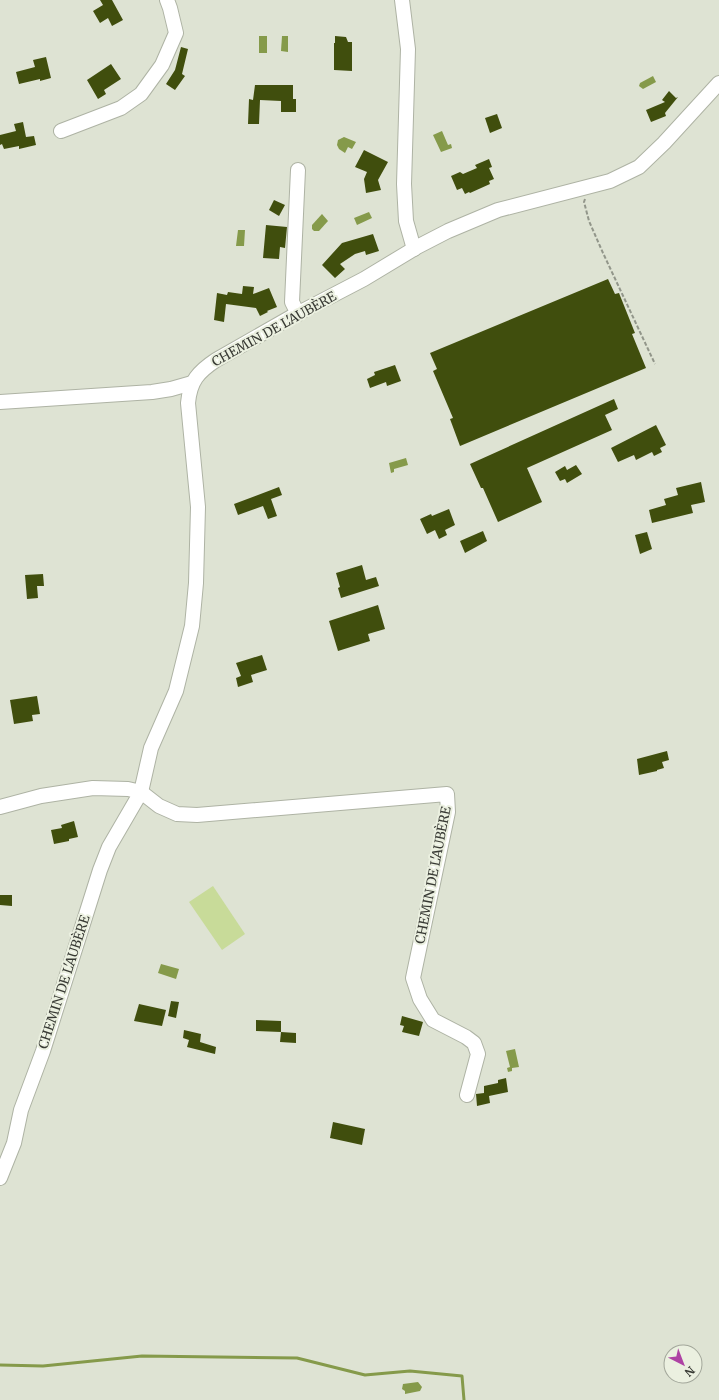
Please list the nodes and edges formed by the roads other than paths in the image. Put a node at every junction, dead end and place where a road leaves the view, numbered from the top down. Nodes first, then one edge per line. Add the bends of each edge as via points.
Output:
1 (167, 0) edge
2 (402, 0) edge
3 (719, 83) edge
4 (61, 131) dead end
5 (298, 170) dead end
6 (414, 249) junction
7 (298, 314) junction
8 (192, 383) junction
9 (0, 402) edge
10 (141, 792) junction
11 (0, 807) edge
12 (467, 1095) dead end
13 (0, 1178) edge

1 - 4 street via 176,33 162,65 141,94 121,108
2 - 6 street via 408,49 404,184 406,221
3 - 6 street, CHEMIN DE L'AUBÈRE via 639,167 610,181 498,210 448,231
5 - 7 street via 292,302
6 - 7 street, CHEMIN DE L'AUBÈRE
7 - 8 street, CHEMIN DE L'AUBÈRE via 206,367
8 - 9 street via 152,392
8 - 10 street, CHEMIN DE L'AUBÈRE via 188,403 198,508 192,626 176,692 151,748
10 - 11 street via 93,788 42,796
10 - 12 street, CHEMIN DE L'AUBÈRE via 159,806 177,814 197,815 447,794 448,812 412,978 420,999 433,1020 466,1036 474,1043 478,1054
10 - 13 street, CHEMIN DE L'AUBÈRE via 102,864 43,1050 21,1110 14,1144

